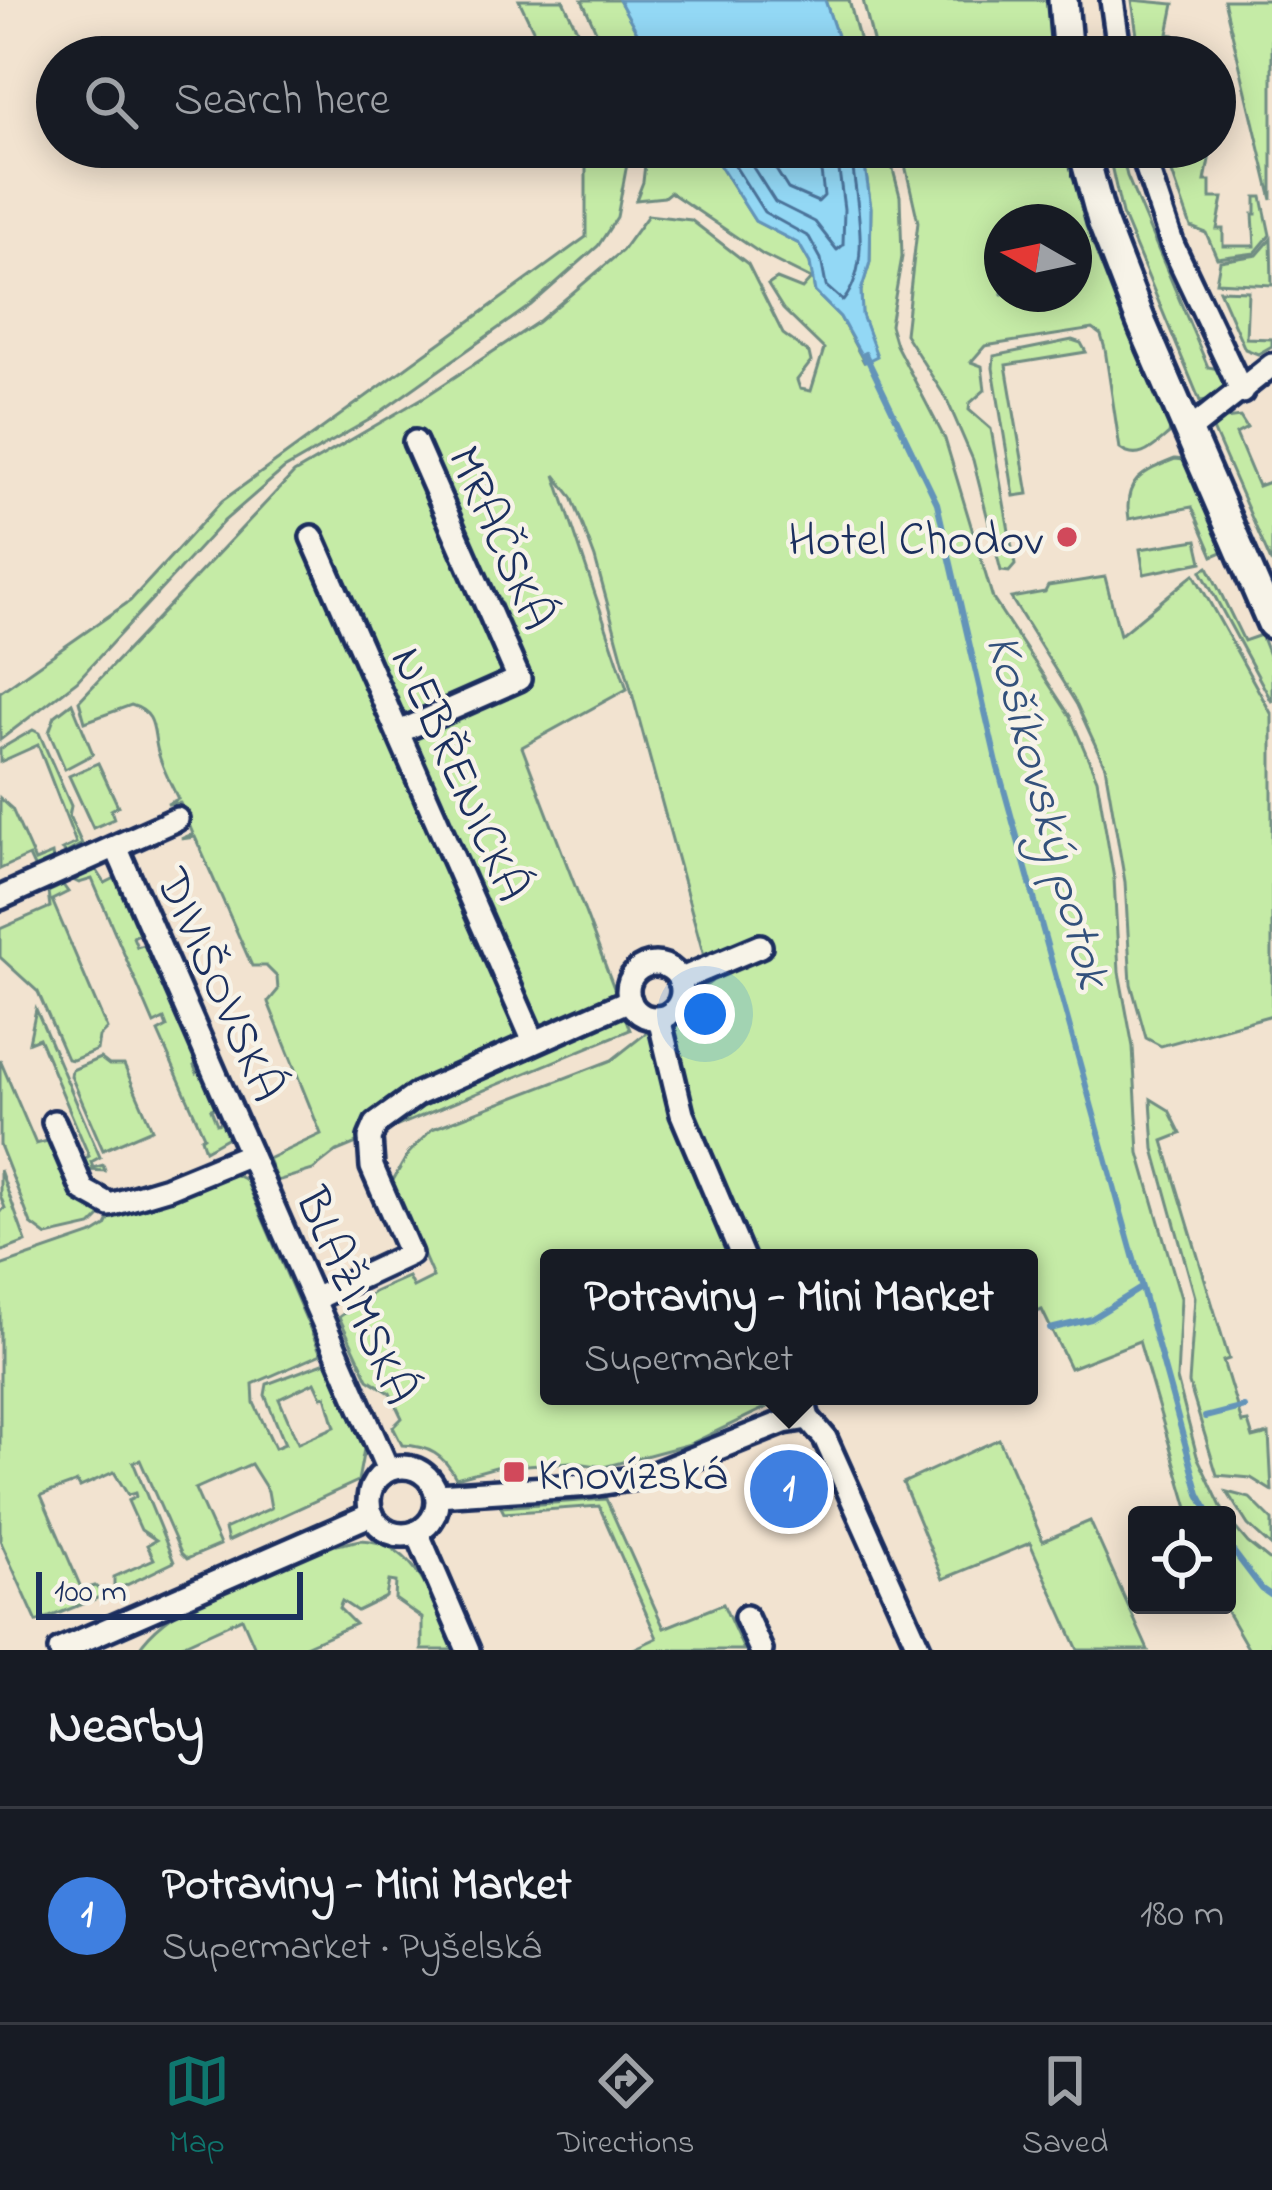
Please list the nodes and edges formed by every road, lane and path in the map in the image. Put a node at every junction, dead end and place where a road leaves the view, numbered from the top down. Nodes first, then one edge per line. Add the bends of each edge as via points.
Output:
1 (1063, 0) edge
2 (1112, 0) edge
3 (1066, 36) edge
4 (1117, 36) edge
5 (1088, 168) edge
6 (1147, 168) edge
7 (1272, 364) edge
8 (1242, 392) junction
9 (1190, 430) junction
10 (415, 442) dead end
11 (312, 537) dead end
12 (1272, 624) edge
13 (399, 732) junction
14 (177, 819) dead end
15 (116, 847) junction
16 (0, 898) edge
17 (760, 946) dead end
18 (679, 980) junction
19 (629, 1000) junction
20 (659, 1018) junction
21 (534, 1042) junction
22 (54, 1121) dead end
23 (250, 1154) junction
24 (739, 1249) edge
25 (314, 1299) junction
26 (805, 1407) edge
27 (388, 1469) junction
28 (437, 1495) junction
29 (372, 1514) junction
30 (417, 1532) junction
31 (746, 1617) dead end
32 (122, 1625) junction
33 (60, 1650) edge
34 (119, 1650) edge
35 (468, 1650) edge
36 (761, 1650) edge
37 (920, 1650) edge

1 - 3 main road
2 - 4 street
5 - 9 main road via 1142,324
6 - 8 street
7 - 8 street
8 - 9 street
9 - 12 main road
10 - 13 street, MRAČSKÁ via 519,679
11 - 13 street, NEBŘENICKÁ
13 - 21 street, NEBŘENICKÁ
14 - 15 street, DIVIŠOVSKÁ
15 - 16 street, DIVIŠOVSKÁ
15 - 23 street, DIVIŠOVSKÁ
17 - 18 street
18 - 19 street via 663,966 642,968
18 - 20 street via 677,1007
19 - 20 street
19 - 21 street
20 - 24 street via 682,1114
21 - 25 street via 416,1094 376,1124 372,1167 410,1254
22 - 23 street via 82,1190 110,1205
23 - 25 street, BLAŽIMSKÁ
25 - 27 street, BLAŽIMSKÁ
26 - 28 street via 649,1476
26 - 37 street
27 - 28 street via 419,1470
27 - 29 street via 370,1494
28 - 30 street via 435,1514
29 - 30 street via 394,1533
29 - 32 street
30 - 35 street
31 - 36 street
32 - 33 street
32 - 34 street

